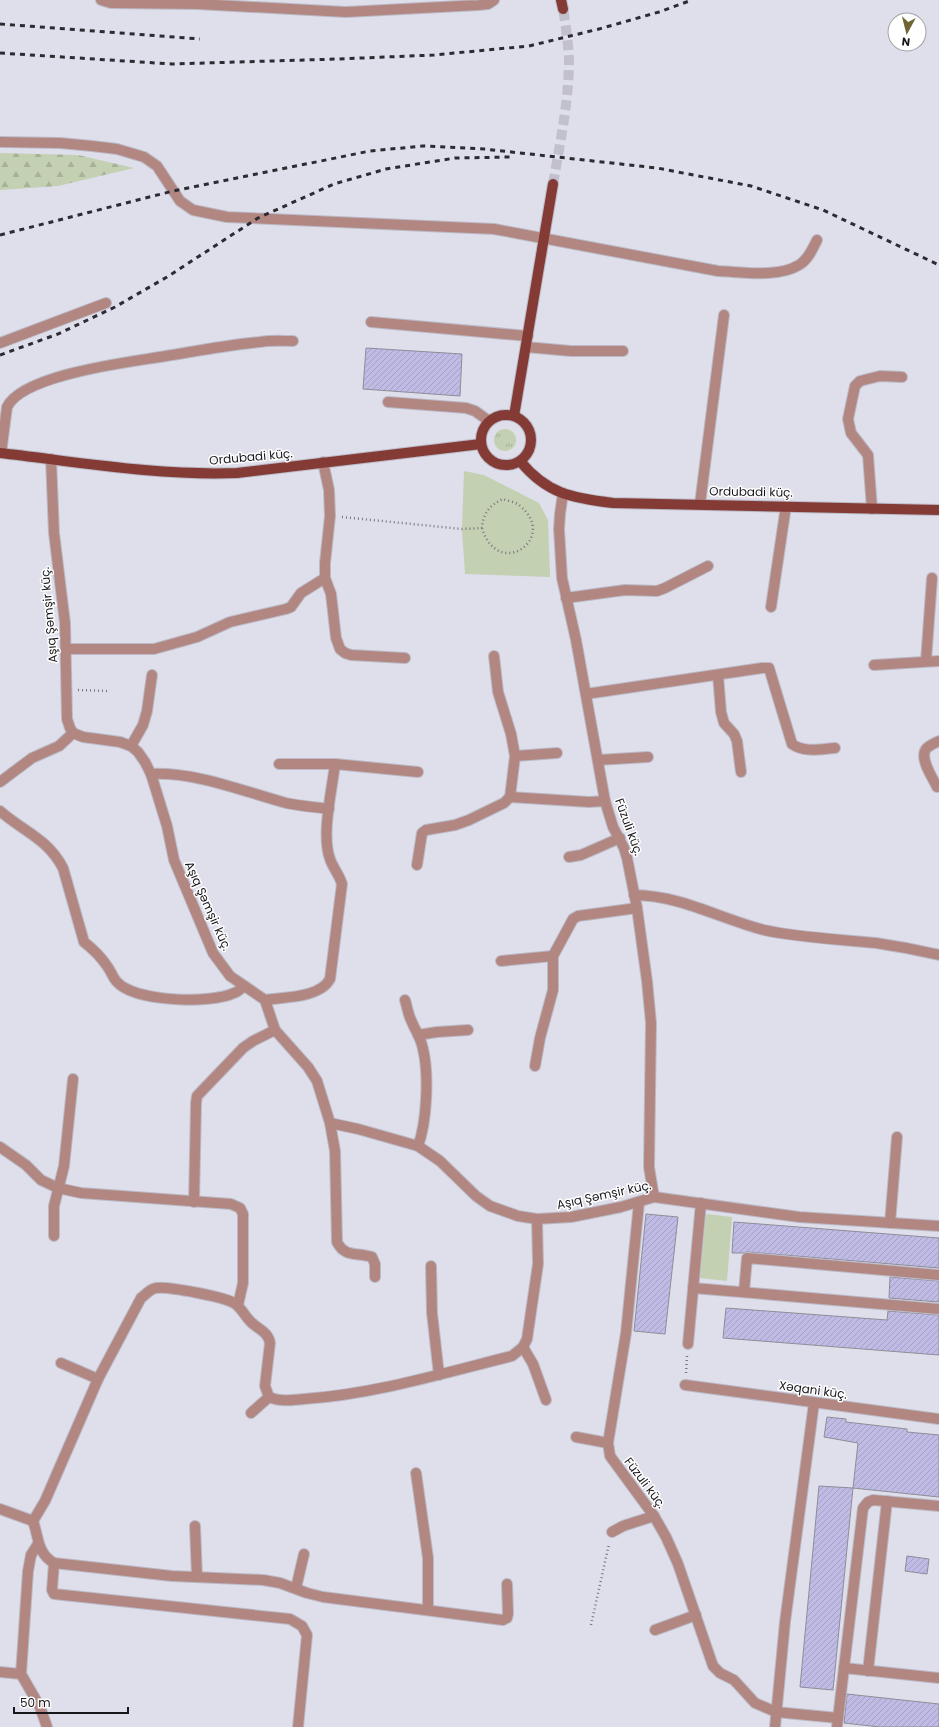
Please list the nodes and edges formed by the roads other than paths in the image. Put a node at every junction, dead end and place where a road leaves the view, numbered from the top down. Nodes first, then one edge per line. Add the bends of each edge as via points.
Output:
1 (101, 0) edge
2 (494, 0) edge
3 (304, 5) edge
4 (0, 142) edge
5 (552, 184) tunnel mouth
6 (543, 238) junction
7 (817, 240) dead end
8 (106, 303) dead end
9 (724, 315) dead end
10 (371, 322) dead end
11 (528, 336) junction
12 (293, 341) dead end
13 (0, 343) edge
14 (526, 347) junction
15 (623, 351) dead end
16 (902, 377) dead end
17 (388, 402) dead end
18 (514, 416) junction
19 (489, 421) junction
20 (481, 444) junction
21 (0, 453) edge
22 (51, 459) junction
23 (520, 461) junction
24 (323, 462) junction
25 (563, 493) junction
26 (700, 504) junction
27 (786, 506) junction
28 (872, 509) junction
29 (939, 510) edge
30 (708, 566) dead end
31 (325, 578) junction
32 (932, 578) dead end
33 (566, 598) junction
34 (771, 607) dead end
35 (66, 649) junction
36 (494, 656) dead end
37 (405, 658) dead end
38 (939, 661) edge
39 (926, 662) junction
40 (874, 665) dead end
41 (718, 674) junction
42 (152, 675) dead end
43 (586, 694) junction
44 (73, 732) junction
45 (939, 741) edge
46 (131, 746) junction
47 (835, 748) dead end
48 (557, 753) dead end
49 (515, 756) junction
50 (648, 757) dead end
51 (598, 760) junction
52 (280, 764) dead end
53 (335, 764) junction
54 (418, 772) dead end
55 (741, 772) dead end
56 (151, 774) junction
57 (0, 782) edge
58 (937, 787) dead end
59 (510, 797) junction
60 (605, 801) junction
61 (329, 810) junction
62 (0, 811) edge
63 (620, 838) junction
64 (570, 857) dead end
65 (417, 865) dead end
66 (634, 895) junction
67 (637, 908) junction
68 (939, 955) edge
69 (553, 956) junction
70 (501, 961) dead end
71 (244, 986) junction
72 (265, 1000) junction
73 (405, 1000) dead end
74 (275, 1030) junction
75 (468, 1030) dead end
76 (418, 1035) junction
77 (535, 1066) dead end
78 (73, 1079) dead end
79 (330, 1123) junction
80 (897, 1137) dead end
81 (418, 1146) junction
82 (0, 1147) edge
83 (58, 1188) junction
84 (654, 1197) junction
85 (194, 1202) junction
86 (701, 1202) junction
87 (639, 1203) junction
88 (536, 1219) junction
89 (890, 1224) junction
90 (939, 1226) edge
91 (54, 1236) dead end
92 (431, 1266) dead end
93 (939, 1275) edge
94 (375, 1277) dead end
95 (693, 1288) junction
96 (744, 1292) junction
97 (238, 1305) junction
98 (939, 1309) edge
99 (688, 1344) road end
100 (523, 1347) junction
101 (61, 1363) dead end
102 (439, 1375) junction
103 (98, 1379) junction
104 (685, 1385) road end
105 (269, 1397) junction
106 (546, 1400) dead end
107 (814, 1404) junction
108 (251, 1412) dead end
109 (939, 1419) edge
110 (576, 1437) dead end
111 (608, 1443) junction
112 (416, 1473) dead end
113 (887, 1501) junction
114 (939, 1506) edge
115 (0, 1509) edge
116 (654, 1516) junction
117 (33, 1521) junction
118 (194, 1526) dead end
119 (612, 1532) road end
120 (38, 1544) junction
121 (304, 1554) dead end
122 (54, 1563) junction
123 (197, 1577) junction
124 (507, 1584) dead end
125 (296, 1588) junction
126 (428, 1610) junction
127 (696, 1615) junction
128 (655, 1630) dead end
129 (844, 1668) junction
130 (868, 1671) junction
131 (0, 1672) edge
132 (21, 1674) junction
133 (939, 1678) edge
134 (776, 1712) junction
135 (837, 1722) edge
136 (47, 1727) edge
137 (298, 1727) edge
138 (775, 1727) edge

1 - 3 street via 111,3
2 - 3 street via 479,5 372,12 346,12
4 - 6 street via 60,142 117,149 144,157 158,166 180,201 205,214 477,228
5 - 6 main road
6 - 7 street via 718,271 756,272 777,272 799,265 808,257
6 - 11 main road
8 - 13 street
9 - 26 street
10 - 11 street
11 - 14 main road
12 - 21 street via 262,341 228,346 76,372 49,380 23,391 10,402
14 - 15 street via 571,351
14 - 18 main road
16 - 28 street via 880,376 860,380 855,386 848,419 850,432 868,455
17 - 19 street via 466,408
18 - 19 main road via 501,415
18 - 23 main road via 525,424 531,437 530,446
19 - 20 main road via 484,427
20 - 23 main road via 489,459 496,463 504,465
20 - 24 main road, Ordubadi küç.
21 - 22 main road, Ordubadi küç.
22 - 24 main road, Ordubadi küç. via 204,474 237,473
22 - 35 street, Aşıq Şəmşir küç. via 54,534 63,598
23 - 25 main road, Ordubadi küç. via 532,476
24 - 31 street via 329,490 330,516
25 - 26 main road, Ordubadi küç. via 587,500 613,503
25 - 33 street, Füzuli küç. via 559,529
26 - 27 main road, Ordubadi küç.
27 - 28 main road, Ordubadi küç.
27 - 34 street
28 - 29 main road, Ordubadi küç.
30 - 33 street via 657,591 625,590
31 - 35 street via 301,594 286,610 230,622 197,637 154,649
31 - 37 street via 331,594 336,638 345,654
32 - 39 street
33 - 43 street, Füzuli küç.
35 - 44 street, Aşıq Şəmşir küç. via 67,719
36 - 49 street via 498,692
38 - 39 street
39 - 40 street
41 - 43 street
41 - 47 street via 769,668 792,744 809,750
41 - 55 street via 721,712 724,723 737,741
42 - 46 street via 143,725
43 - 51 street, Füzuli küç.
44 - 46 street via 83,737
44 - 57 street via 58,746 32,758
45 - 58 street via 926,748 924,754 925,762
46 - 56 street, Aşıq Şəmşir küç. via 138,752
48 - 49 street
49 - 59 street
50 - 51 street
51 - 60 street, Füzuli küç.
52 - 53 street
53 - 54 street
53 - 61 street
56 - 61 street via 186,776 289,803
56 - 71 street, Aşıq Şəmşir küç. via 167,826 174,860 213,953 230,976
59 - 60 street
59 - 65 street via 504,803 469,820 426,830 422,833
60 - 63 street, Füzuli küç. via 613,827
61 - 72 street via 326,836 330,859 342,884 330,979 327,986 318,992
62 - 71 street via 46,844 57,857 63,868 84,942 93,949 117,982 125,988 142,994 178,1000 227,996
63 - 64 street via 581,855
63 - 66 street, Füzuli küç. via 627,858
66 - 67 street, Füzuli küç.
66 - 68 street via 666,898 765,930 877,943
67 - 69 street via 578,916 570,923
67 - 84 street, Füzuli küç. via 650,999 649,1167
69 - 70 street
69 - 77 street via 553,990
71 - 72 street, Aşıq Şəmşir küç.
72 - 74 street
73 - 76 street via 410,1020
74 - 79 street via 317,1081
74 - 85 street via 253,1040 243,1048 197,1096
75 - 76 street
76 - 81 street via 423,1047 427,1073 424,1125
78 - 83 street via 64,1166
79 - 81 street, Aşıq Şəmşir küç.
79 - 94 street via 335,1151 337,1242 341,1250 347,1253 372,1257
80 - 89 street
81 - 88 street, Aşıq Şəmşir küç. via 440,1161 490,1206
82 - 83 street via 26,1165 41,1180
83 - 85 street via 81,1193
83 - 91 street via 54,1206
84 - 86 street, Aşıq Şəmşir küç.
84 - 87 street, Aşıq Şəmşir küç.
85 - 97 street via 231,1204 240,1208 244,1214 243,1283
86 - 89 street, Aşıq Şəmşir küç. via 799,1217
86 - 95 street
87 - 88 street, Aşıq Şəmşir küç. via 571,1217
87 - 111 street, Füzuli küç. via 626,1333
88 - 100 street via 538,1264 527,1339
89 - 90 street, Aşıq Şəmşir küç.
92 - 102 street via 432,1313
93 - 96 street via 747,1258
95 - 96 street
95 - 99 street
96 - 98 street
97 - 103 street via 225,1299 171,1289 150,1290 142,1298
97 - 105 street via 249,1321 269,1338 265,1386
100 - 102 street via 512,1356
100 - 106 street via 533,1364
101 - 103 street
102 - 105 street via 315,1398 279,1400
103 - 117 street via 45,1501
104 - 107 street, Xəqani küç.
105 - 108 street
107 - 109 street, Xəqani küç.
107 - 134 street via 786,1614
110 - 111 street
111 - 116 street, Füzuli küç. via 614,1463
112 - 126 street via 428,1558
113 - 114 street
113 - 129 street via 874,1500 863,1508
113 - 130 street
115 - 117 street
116 - 119 street
116 - 127 street, Füzuli küç. via 678,1564
117 - 120 street
118 - 123 street
120 - 122 street via 46,1558
120 - 132 street via 31,1555 28,1571
121 - 125 street
122 - 123 street
122 - 137 street via 54,1594 290,1619 302,1626 307,1636
123 - 125 street via 263,1580
124 - 126 street via 508,1614 503,1620
125 - 126 street via 323,1597
127 - 128 street
127 - 134 street, Füzuli küç. via 716,1670 734,1680 755,1703
129 - 130 street
129 - 135 street
130 - 133 street
131 - 132 street
132 - 136 street via 40,1707
134 - 135 street, Füzuli küç.
134 - 138 street

